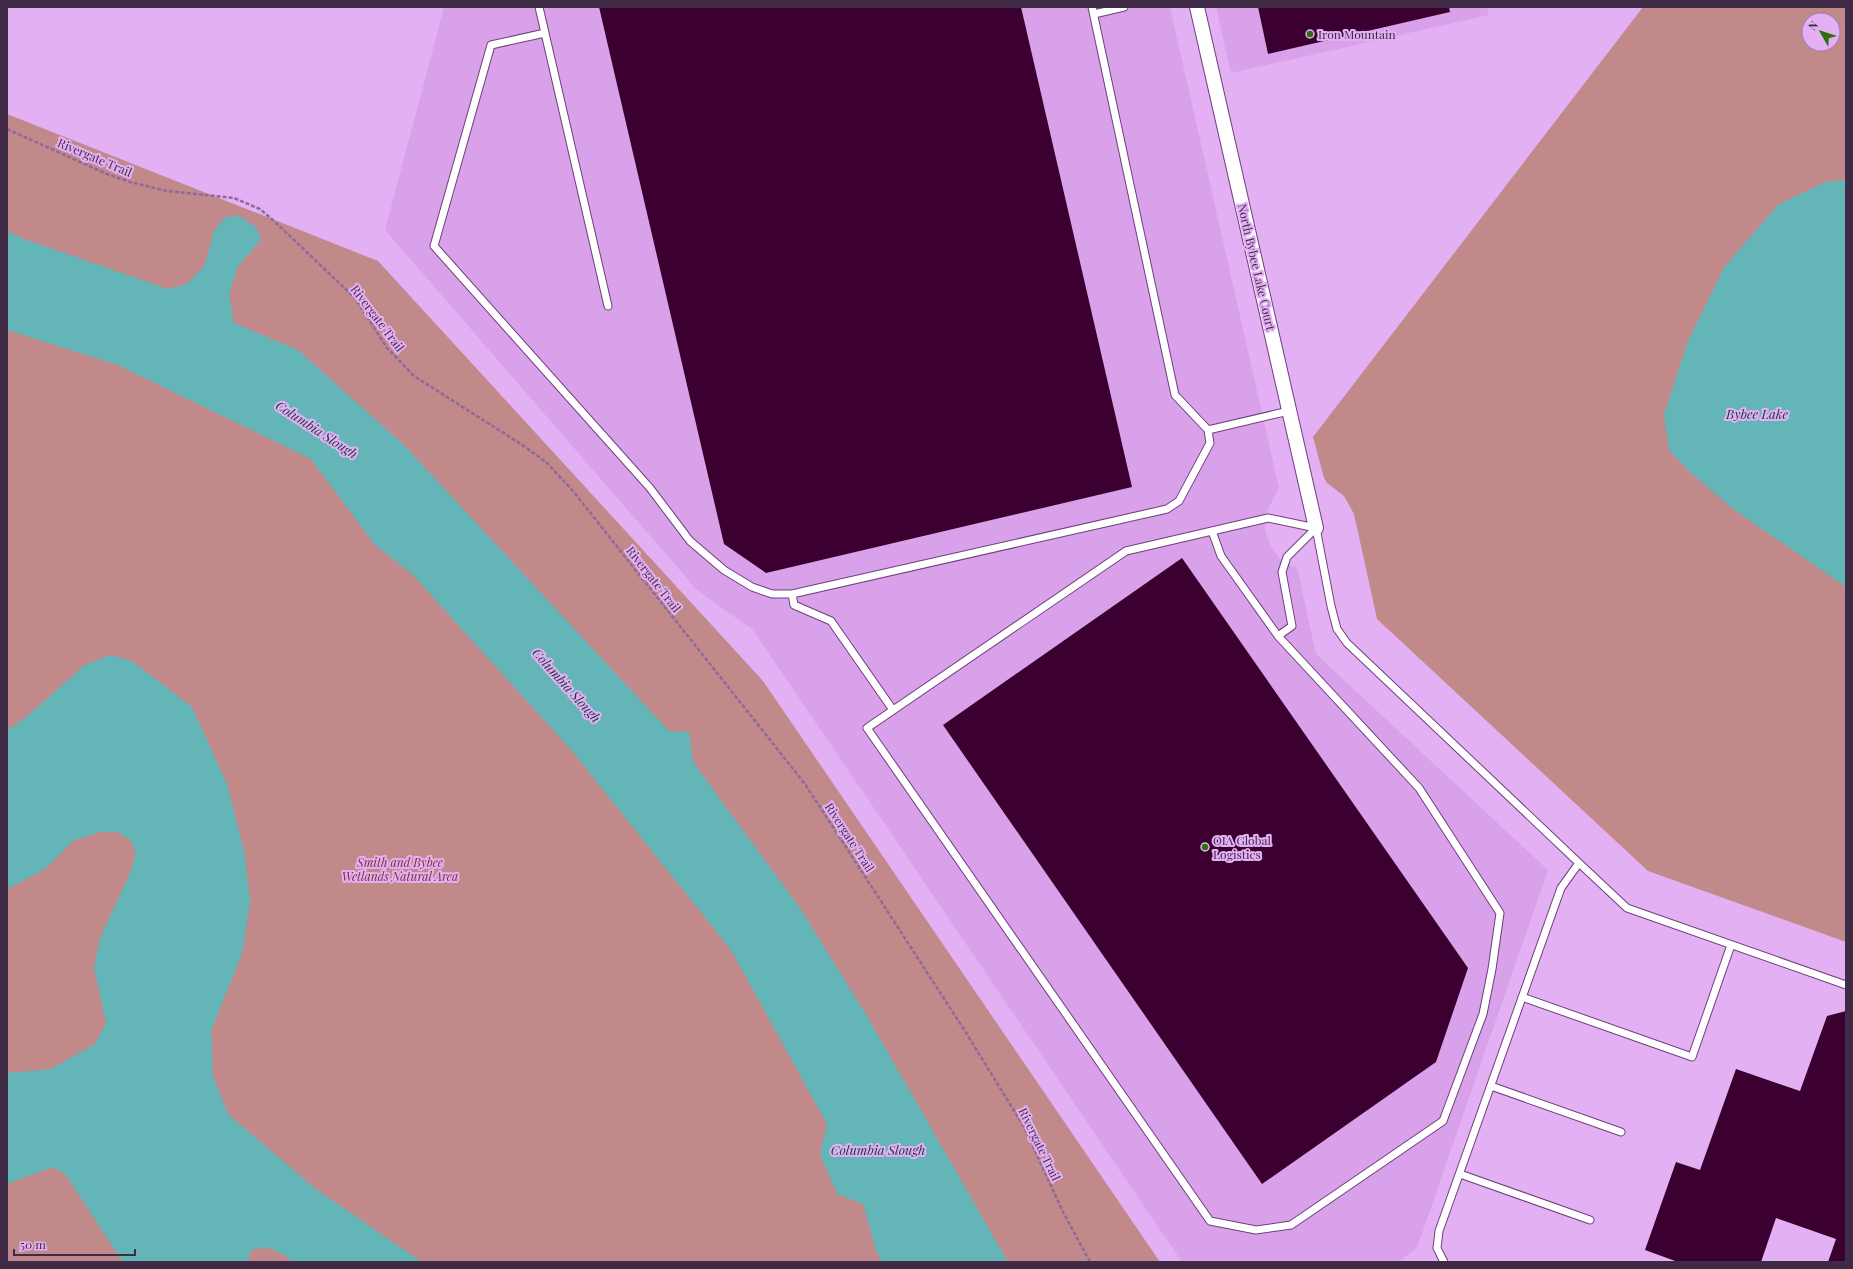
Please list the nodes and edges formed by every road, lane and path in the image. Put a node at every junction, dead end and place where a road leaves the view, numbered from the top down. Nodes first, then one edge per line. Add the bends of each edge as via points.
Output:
1 (538, 7) edge
2 (1124, 7) edge
3 (1197, 7) edge
4 (1093, 10) edge
5 (545, 33) junction
6 (7, 129) edge
7 (608, 306) dead end
8 (1290, 411) junction
9 (1208, 430) junction
10 (1316, 528) junction
11 (1212, 531) junction
12 (792, 594) junction
13 (1278, 636) junction
14 (893, 710) junction
15 (1579, 863) junction
16 (1732, 945) junction
17 (1846, 985) edge
18 (1522, 997) junction
19 (1491, 1086) junction
20 (1621, 1132) dead end
21 (1460, 1174) junction
22 (1590, 1220) dead end
23 (1090, 1262) edge
24 (1444, 1262) edge

1 - 5 lane
2 - 4 lane
3 - 8 street, North Bybee Lake Court
4 - 9 lane via 1175,395
5 - 7 lane
5 - 12 lane via 491,45 434,246 650,488 690,541 724,570 752,587 772,594
6 - 23 path, Rivergate Trail via 75,161 130,182 167,191 234,198 260,209 355,298 387,348 414,376 524,446 552,469 573,491 805,784 966,1031 1024,1127 1062,1210
8 - 9 lane
8 - 10 street, North Bybee Lake Court
9 - 12 lane via 1210,443 1200,464 1179,501 1167,509
10 - 11 lane via 1268,518
10 - 13 lane via 1287,557 1282,572 1292,626
10 - 15 lane via 1337,629 1347,643
11 - 13 lane via 1221,556
11 - 14 lane via 1126,551
12 - 14 lane via 794,605 831,621
13 - 14 lane via 1419,788 1500,913 1483,1014 1443,1121 1291,1225 1256,1230 1210,1221 868,728
15 - 16 lane via 1627,908
15 - 18 lane via 1561,888
16 - 17 lane
16 - 18 lane via 1692,1057
18 - 19 lane
19 - 20 lane
19 - 21 lane
21 - 22 lane
21 - 24 lane via 1439,1231 1437,1248

